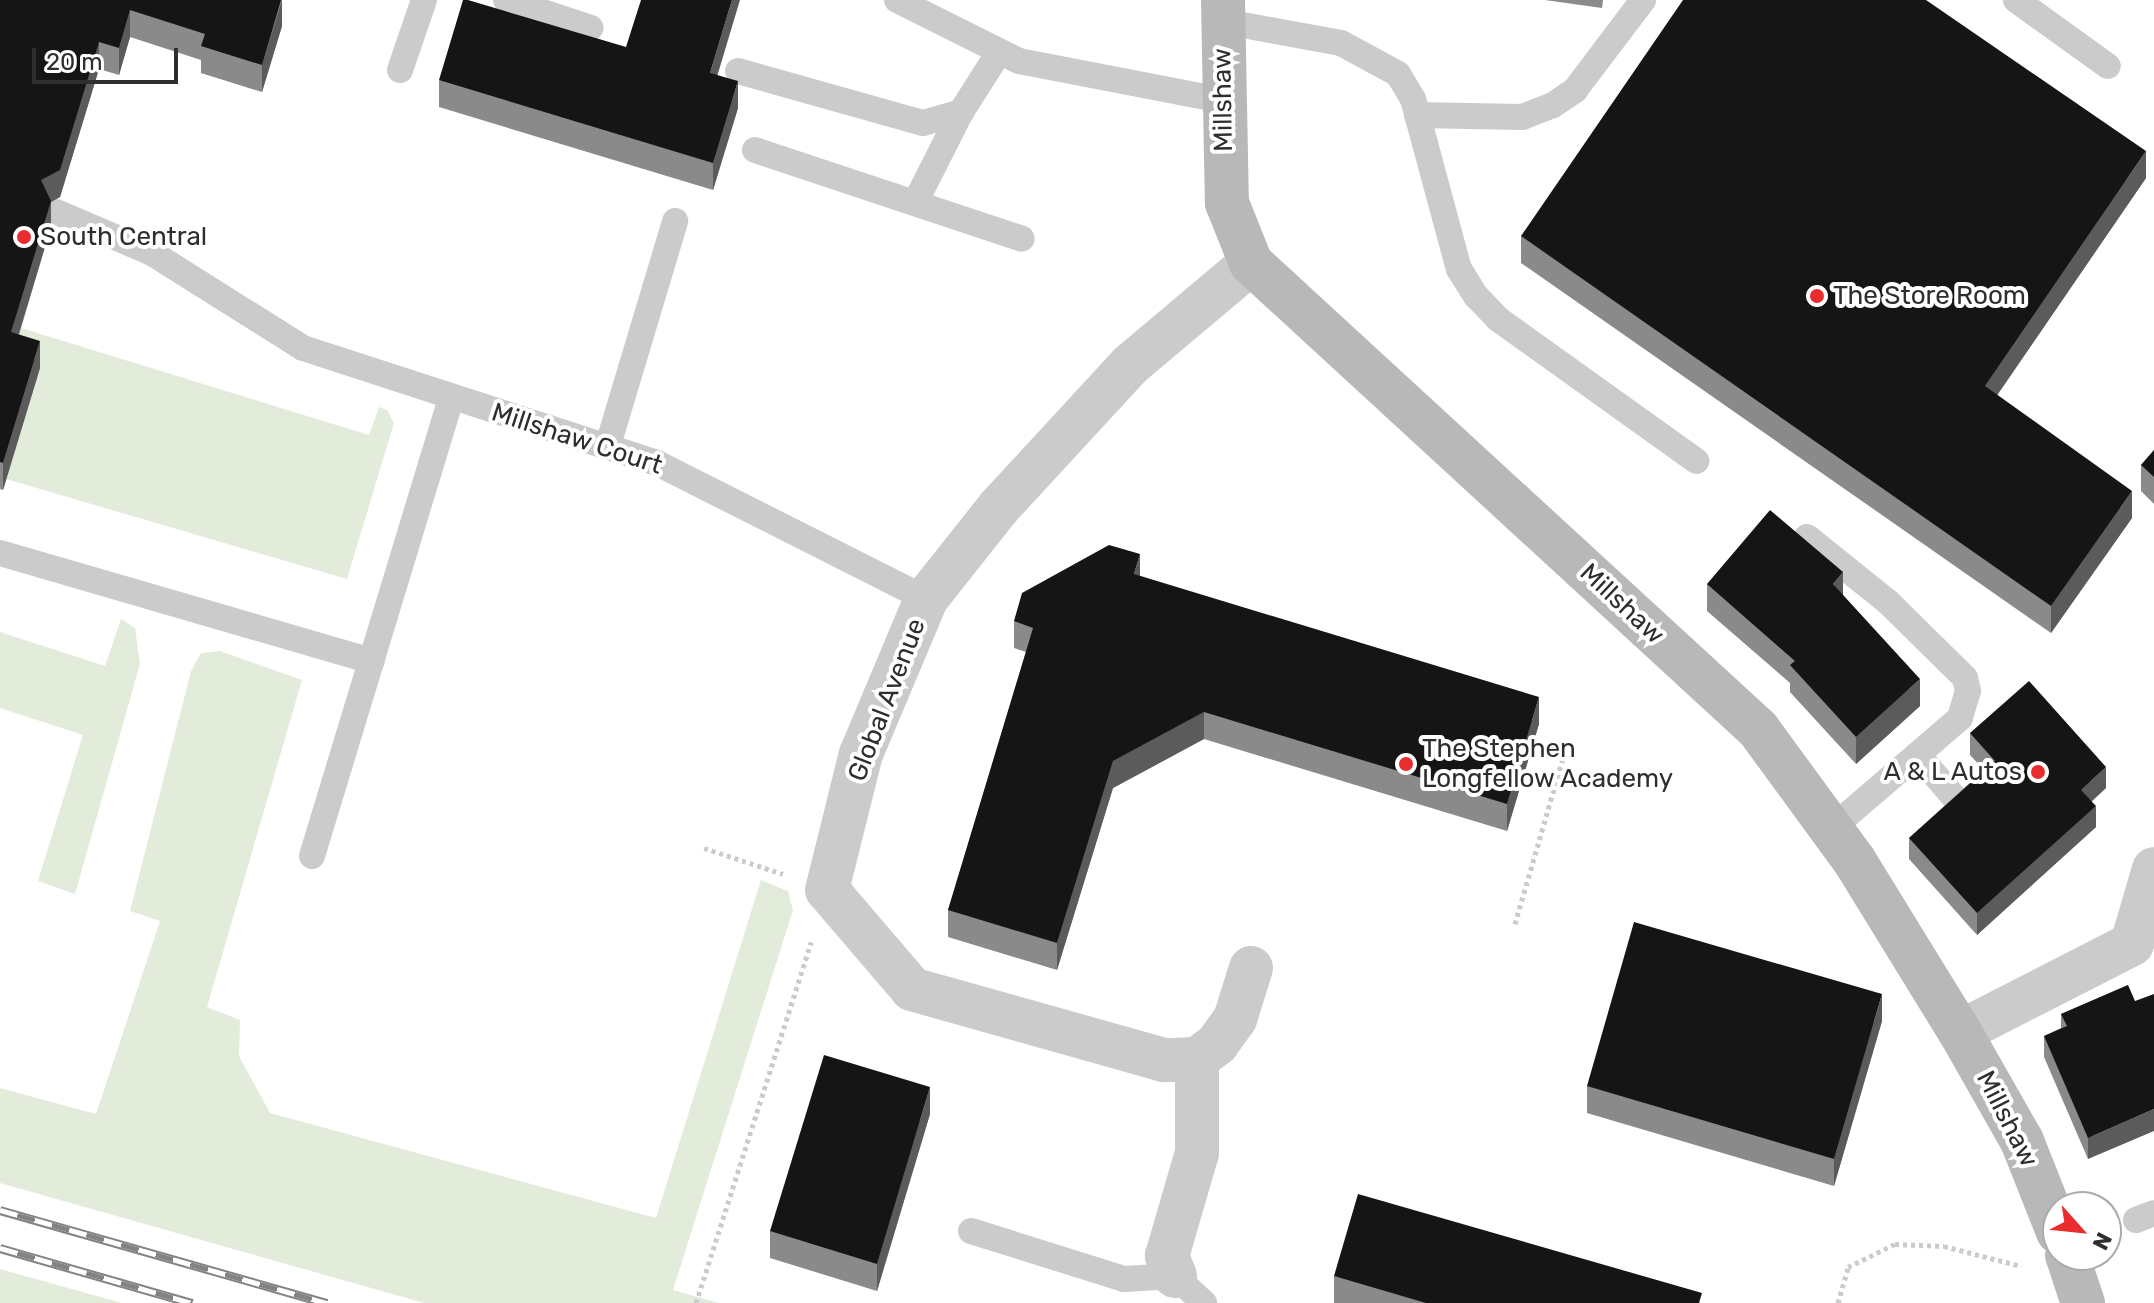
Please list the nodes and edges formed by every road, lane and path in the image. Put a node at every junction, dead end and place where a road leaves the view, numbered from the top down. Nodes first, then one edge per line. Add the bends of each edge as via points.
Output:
1 (424, 0) edge
2 (506, 0) edge
3 (897, 0) edge
4 (1643, 0) edge
5 (2016, 0) edge
6 (1222, 10) edge
7 (591, 28) dead end
8 (998, 54) junction
9 (2108, 66) dead end
10 (400, 70) dead end
11 (738, 71) dead end
12 (1222, 100) junction
13 (961, 112) junction
14 (1417, 115) junction
15 (755, 150) dead end
16 (916, 201) junction
17 (56, 212) edge
18 (675, 221) dead end
19 (1022, 239) dead end
20 (1251, 263) junction
21 (451, 398) junction
22 (608, 445) junction
23 (1696, 461) dead end
24 (1807, 537) edge
25 (0, 553) edge
26 (926, 599) junction
27 (372, 661) junction
28 (1566, 747) dead end
29 (1918, 755) junction
30 (1953, 796) edge
31 (1831, 829) junction
32 (704, 848) dead end
33 (312, 856) dead end
34 (2154, 869) edge
35 (827, 890) junction
36 (1515, 924) dead end
37 (2143, 951) edge
38 (1251, 968) dead end
39 (1960, 1032) junction
40 (1197, 1059) junction
41 (2042, 1192) edge
42 (971, 1231) dead end
43 (2076, 1282) edge
44 (1189, 1290) edge
45 (696, 1303) edge
46 (1838, 1303) edge

1 - 10 lane
2 - 7 lane
3 - 8 lane
4 - 14 lane via 1575,90 1553,105 1522,117
5 - 9 lane
6 - 12 street, Millshaw
6 - 14 lane via 1375,56 1398,74
8 - 12 lane
8 - 13 lane
11 - 13 lane via 923,123
12 - 20 street, Millshaw via 1227,203
13 - 16 lane
14 - 23 lane via 1459,269 1476,296 1498,319
15 - 16 lane
16 - 19 lane
17 - 21 lane, Millshaw Court via 152,253 303,348
18 - 22 lane
20 - 26 street, Global Avenue via 1130,365 999,507
20 - 31 street, Millshaw via 1758,729
21 - 22 lane, Millshaw Court
21 - 27 lane
22 - 26 lane, Millshaw Court
24 - 29 lane via 1965,678 1960,718
25 - 27 lane
26 - 35 street, Global Avenue via 861,754
27 - 33 lane
28 - 36 path
29 - 30 lane
29 - 31 lane
31 - 39 street, Millshaw
32 - 35 path
34 - 37 street
35 - 40 street via 912,989 1164,1060
35 - 45 path
37 - 39 street
38 - 40 street via 1235,1019
39 - 41 street, Millshaw via 2022,1141
40 - 44 street via 1197,1153 1167,1256
42 - 44 lane via 1124,1279
43 - 46 path via 1944,1246 1895,1244 1848,1267

